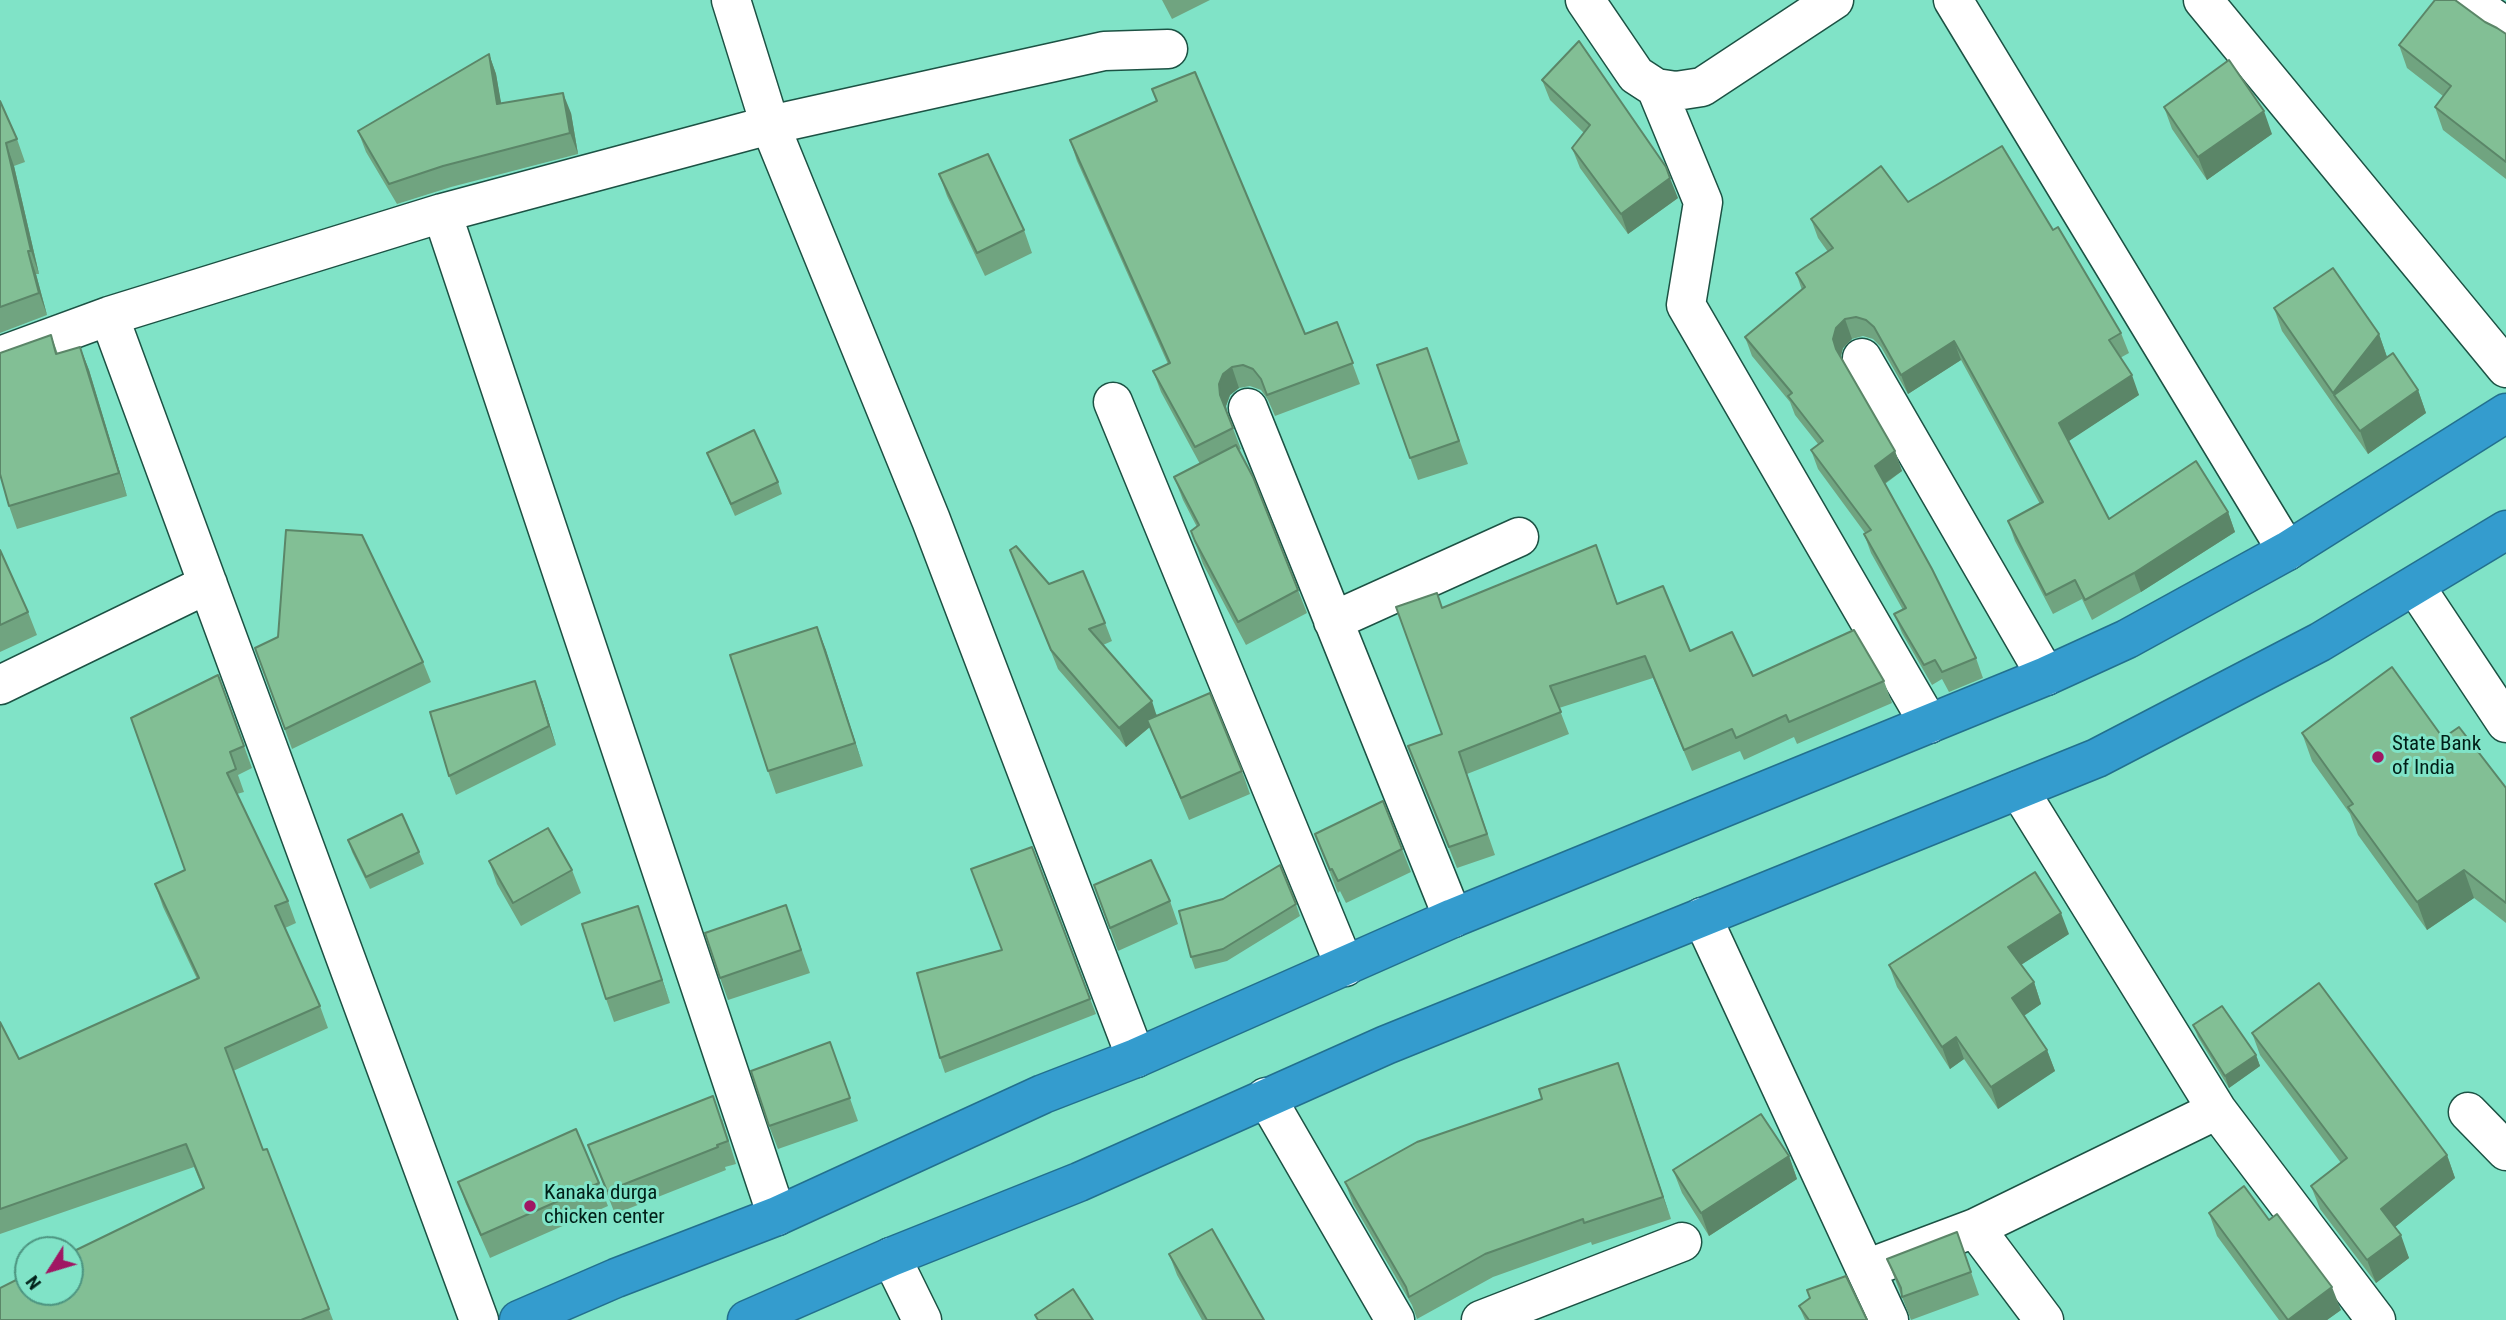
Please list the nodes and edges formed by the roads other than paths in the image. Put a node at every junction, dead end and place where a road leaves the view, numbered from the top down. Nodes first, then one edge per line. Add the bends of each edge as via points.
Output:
1 (731, 0) edge
2 (1586, 0) edge
3 (1834, 0) edge
4 (1954, 0) edge
5 (2203, 0) edge
6 (2467, 0) edge
7 (2506, 27) edge
8 (1168, 49) dead end
9 (1656, 88) junction
10 (770, 125) junction
11 (442, 213) junction
12 (109, 316) junction
13 (0, 356) edge
14 (1862, 358) dead end
15 (2506, 368) edge
16 (1113, 402) dead end
17 (1248, 408) dead end
18 (2506, 412) edge
19 (2506, 530) edge
20 (1520, 537) dead end
21 (2287, 551) junction
22 (208, 584) junction
23 (2415, 586) junction
24 (1333, 621) junction
25 (2046, 676) junction
26 (0, 685) edge
27 (2506, 723) edge
28 (1929, 724) junction
29 (2019, 790) junction
30 (1702, 917) junction
31 (1453, 918) junction
32 (1346, 967) junction
33 (1136, 1058) junction
34 (1266, 1097) junction
35 (2217, 1110) junction
36 (2468, 1112) dead end
37 (2506, 1151) edge
38 (777, 1216) junction
39 (1975, 1228) junction
40 (1682, 1242) dead end
41 (891, 1256) junction
42 (1866, 1269) junction
43 (479, 1320) edge
44 (519, 1320) edge
45 (747, 1320) edge
46 (922, 1320) edge
47 (1395, 1320) edge
48 (1481, 1320) edge
49 (1889, 1320) edge
50 (2044, 1320) edge
51 (2376, 1320) edge

1 - 10 street
2 - 9 street via 1636,75
3 - 9 street via 1702,87
4 - 21 street
5 - 15 street
6 - 7 street
8 - 10 street via 1104,51
9 - 28 street via 1703,202 1686,305
10 - 11 street
10 - 33 street via 931,520
11 - 12 street
11 - 38 street
12 - 13 street
12 - 22 street
14 - 25 street
16 - 32 street
17 - 24 street
18 - 21 highway
19 - 23 highway
20 - 24 street
21 - 25 highway via 2127,639
22 - 26 street
22 - 43 street
23 - 27 street
23 - 29 highway via 2320,642 2097,758
24 - 31 street
25 - 28 highway
28 - 31 highway
29 - 30 highway
29 - 35 street
30 - 34 highway
30 - 42 street
31 - 32 highway
32 - 33 highway
33 - 38 highway via 1043,1094
34 - 41 highway via 1079,1182
34 - 47 street
35 - 39 street
35 - 51 street
36 - 37 street
38 - 44 highway
39 - 42 street
39 - 50 street
40 - 48 street
41 - 45 highway
41 - 46 street
42 - 49 street

